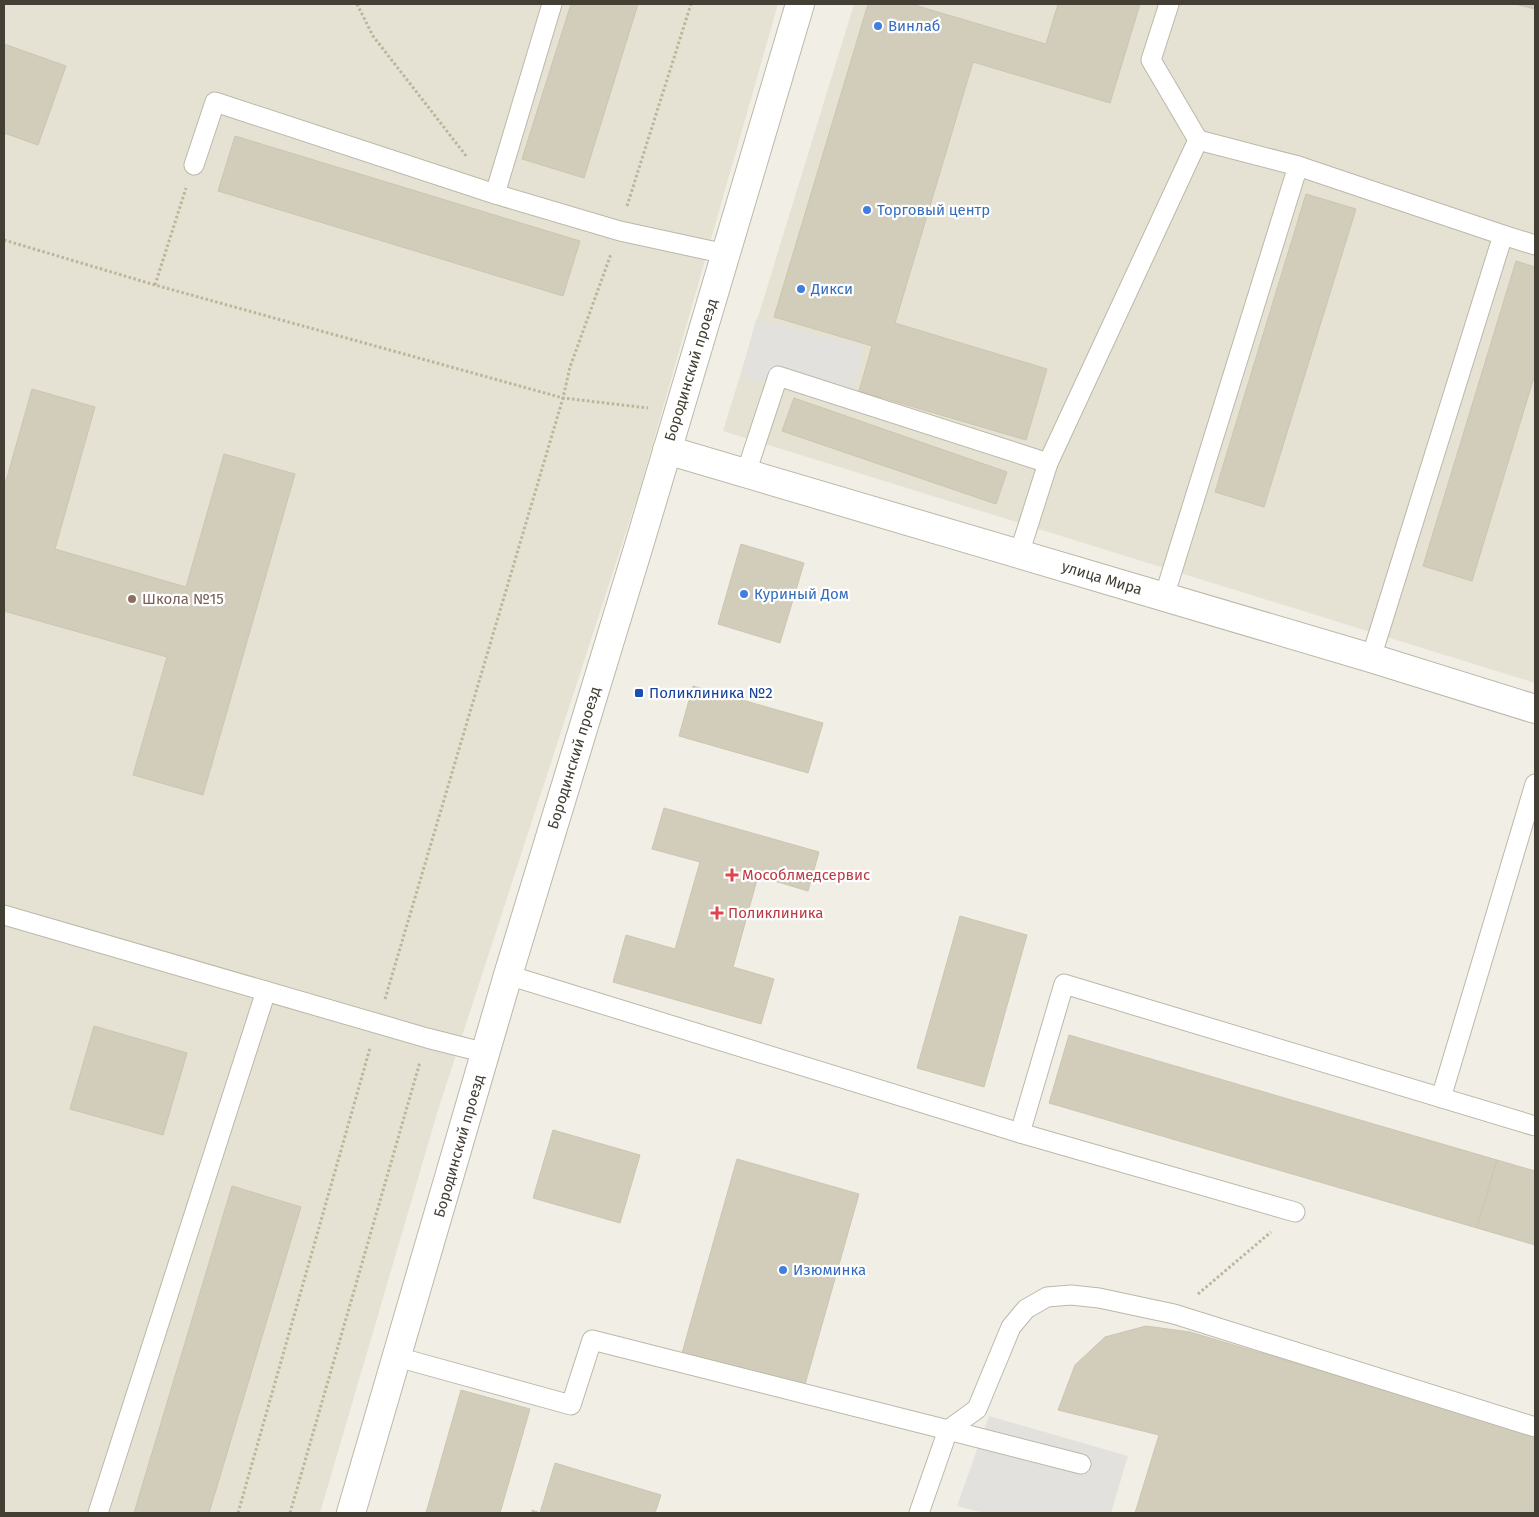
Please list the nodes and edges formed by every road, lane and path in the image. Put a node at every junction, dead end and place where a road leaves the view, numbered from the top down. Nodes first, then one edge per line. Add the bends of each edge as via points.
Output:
1 (357, 4) edge
2 (552, 4) edge
3 (691, 4) edge
4 (800, 4) edge
5 (1169, 4) edge
6 (1198, 140) junction
7 (194, 165) joint
8 (1298, 166) junction
9 (495, 194) junction
10 (620, 231) junction
11 (1503, 234) junction
12 (4, 240) edge
13 (1535, 246) edge
14 (726, 254) junction
15 (155, 285) junction
16 (563, 398) junction
17 (678, 414) junction
18 (668, 450) junction
19 (1048, 463) junction
20 (746, 473) junction
21 (1019, 554) junction
22 (1164, 597) junction
23 (1372, 658) junction
24 (1535, 708) edge
25 (1535, 784) edge
26 (4, 915) edge
27 (508, 975) junction
28 (266, 991) junction
29 (378, 1023) junction
30 (427, 1038) junction
31 (486, 1053) junction
32 (1441, 1098) junction
33 (1535, 1126) edge
34 (1020, 1133) junction
35 (1295, 1212) joint
36 (1174, 1314) junction
37 (397, 1357) junction
38 (1535, 1427) edge
39 (948, 1430) junction
40 (1081, 1464) dead end
41 (98, 1513) edge
42 (238, 1513) edge
43 (290, 1513) edge
44 (350, 1513) edge
45 (919, 1513) edge

1 - 9 path via 373,36
2 - 9 lane
3 - 10 path
4 - 14 street, Бородинский проезд
5 - 6 lane via 1151,60
6 - 8 lane
6 - 19 lane
7 - 9 lane via 215,102
7 - 15 path
8 - 11 lane
8 - 22 lane
9 - 10 lane
10 - 14 lane
10 - 16 path via 570,367
11 - 13 lane
11 - 23 lane
12 - 15 path
14 - 17 street, Бородинский проезд
15 - 16 path
16 - 17 path
16 - 29 path
17 - 18 street, Бородинский проезд
18 - 20 street, улица Мира
18 - 27 street, Бородинский проезд
19 - 20 lane via 778,376
19 - 21 lane
20 - 21 street, улица Мира
21 - 22 street, улица Мира
22 - 23 street, улица Мира
23 - 24 street, улица Мира
25 - 32 lane
26 - 28 lane
27 - 31 street, Бородинский проезд
27 - 34 lane
28 - 29 lane
28 - 41 lane
29 - 30 lane
29 - 42 path
30 - 31 lane
30 - 43 path
31 - 37 street, Бородинский проезд
32 - 33 lane
32 - 34 lane via 1064,984
34 - 35 lane
35 - 36 path
36 - 38 lane
36 - 39 lane via 1090,1297 1047,1297 1026,1310 1011,1327 977,1409
37 - 39 lane via 571,1405 592,1340
37 - 44 street, Бородинский проезд
39 - 40 lane
39 - 45 lane

